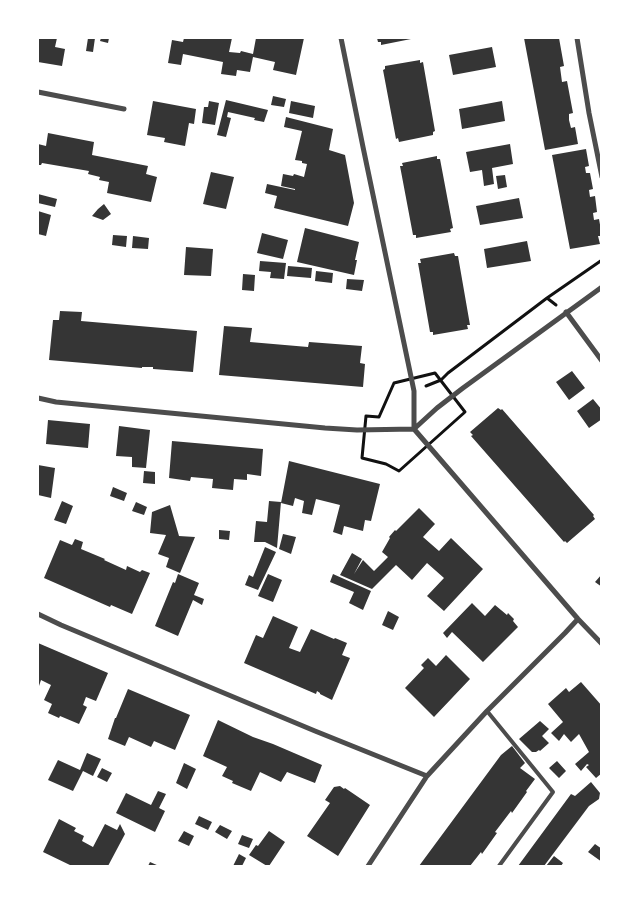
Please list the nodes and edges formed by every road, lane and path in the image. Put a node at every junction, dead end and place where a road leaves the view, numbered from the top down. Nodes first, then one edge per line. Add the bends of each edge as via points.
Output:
1 (341, 38) edge
2 (577, 38) edge
3 (38, 92) edge
4 (124, 109) dead end
5 (602, 177) edge
6 (602, 260) edge
7 (602, 287) edge
8 (566, 312) junction
9 (602, 361) edge
10 (441, 380) dead end
11 (38, 398) edge
12 (414, 429) junction
13 (38, 614) edge
14 (578, 619) junction
15 (602, 644) edge
16 (487, 711) junction
17 (427, 776) junction
18 (368, 866) edge
19 (499, 866) edge

1 - 12 street via 414,391
2 - 5 street
3 - 4 street
6 - 10 path
7 - 8 street
8 - 9 street
8 - 12 street via 437,408
11 - 12 street via 325,428
12 - 14 street
13 - 17 street
14 - 15 street
14 - 16 street
16 - 17 street
16 - 19 lane via 553,792
17 - 18 street

